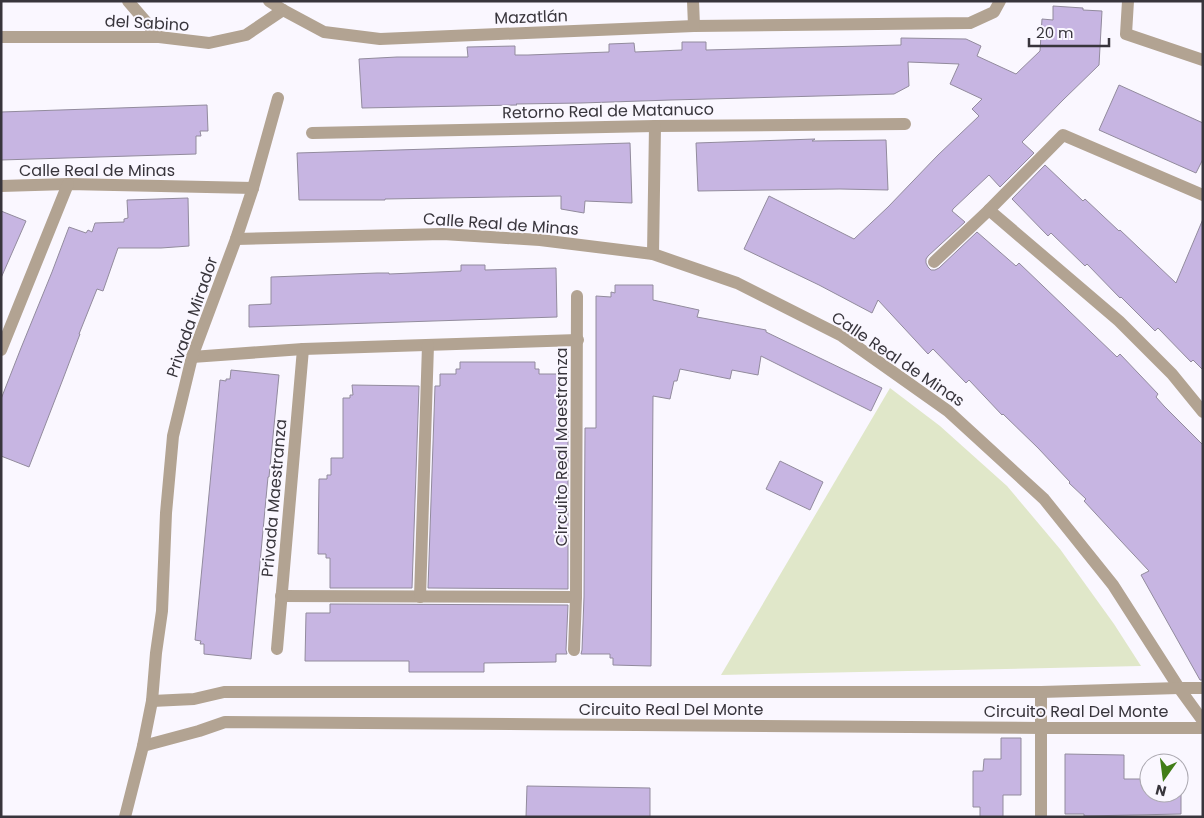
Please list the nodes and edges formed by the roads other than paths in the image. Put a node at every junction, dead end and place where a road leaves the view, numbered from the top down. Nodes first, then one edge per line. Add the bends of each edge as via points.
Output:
1 (128, 1) edge
2 (269, 1) edge
3 (693, 1) edge
4 (1128, 1) edge
5 (285, 6) edge
6 (997, 6) edge
7 (694, 26) junction
8 (1, 36) edge
9 (159, 37) junction
10 (1203, 60) edge
11 (278, 98) dead end
12 (906, 124) dead end
13 (654, 126) junction
14 (312, 133) dead end
15 (68, 184) junction
16 (1, 186) edge
17 (253, 188) junction
18 (1203, 196) edge
19 (989, 210) junction
20 (236, 239) junction
21 (653, 254) junction
22 (934, 262) dead end
23 (577, 296) dead end
24 (578, 340) junction
25 (428, 346) junction
26 (303, 349) junction
27 (1, 350) edge
28 (192, 357) junction
29 (1203, 412) edge
30 (281, 596) junction
31 (420, 597) junction
32 (576, 598) junction
33 (277, 649) dead end
34 (574, 650) dead end
35 (1179, 688) junction
36 (1203, 688) edge
37 (1041, 692) junction
38 (152, 701) junction
39 (1203, 721) edge
40 (1041, 728) junction
41 (1203, 728) edge
42 (143, 746) junction
43 (125, 817) edge
44 (1041, 817) edge

1 - 9 street
2 - 5 street, Mazatlán
3 - 7 street
4 - 10 street via 1126,34
5 - 7 street, Mazatlán via 324,32 380,39
5 - 9 street, del Sabino via 246,35 209,43
6 - 7 street, Mazatlán via 970,24
8 - 9 street, del Sabino
11 - 17 street, Privada Mirador
12 - 13 street, Retorno Real de Matanuco
13 - 14 street, Retorno Real de Matanuco
13 - 21 street
15 - 16 street, Calle Real de Minas
15 - 17 street, Calle Real de Minas
15 - 27 street
17 - 20 street, Privada Mirador
18 - 19 street via 1063,135
19 - 22 street
19 - 29 street via 1118,321 1172,374
20 - 21 street, Calle Real de Minas via 443,234 540,240
20 - 28 street, Privada Mirador
21 - 35 street, Calle Real de Minas via 737,283 842,336 948,411 1044,499 1113,585
23 - 24 street, Circuito Real Maestranza
24 - 25 street
24 - 32 street, Circuito Real Maestranza
25 - 26 street
25 - 31 street
26 - 28 street
26 - 30 street, Privada Maestranza
28 - 38 street, Privada Mirador via 173,436 162,610
30 - 31 street
30 - 33 street, Privada Maestranza
31 - 32 street
32 - 34 street, Circuito Real Maestranza
35 - 36 street, Circuito Real Del Monte
35 - 37 street, Circuito Real Del Monte
35 - 39 street, Calle Real de Minas
37 - 38 street, Circuito Real Del Monte via 224,692 194,699
37 - 40 street
38 - 42 street
40 - 41 street, Circuito Real Del Monte
40 - 42 street, Circuito Real Del Monte via 225,722
40 - 44 street
42 - 43 street

